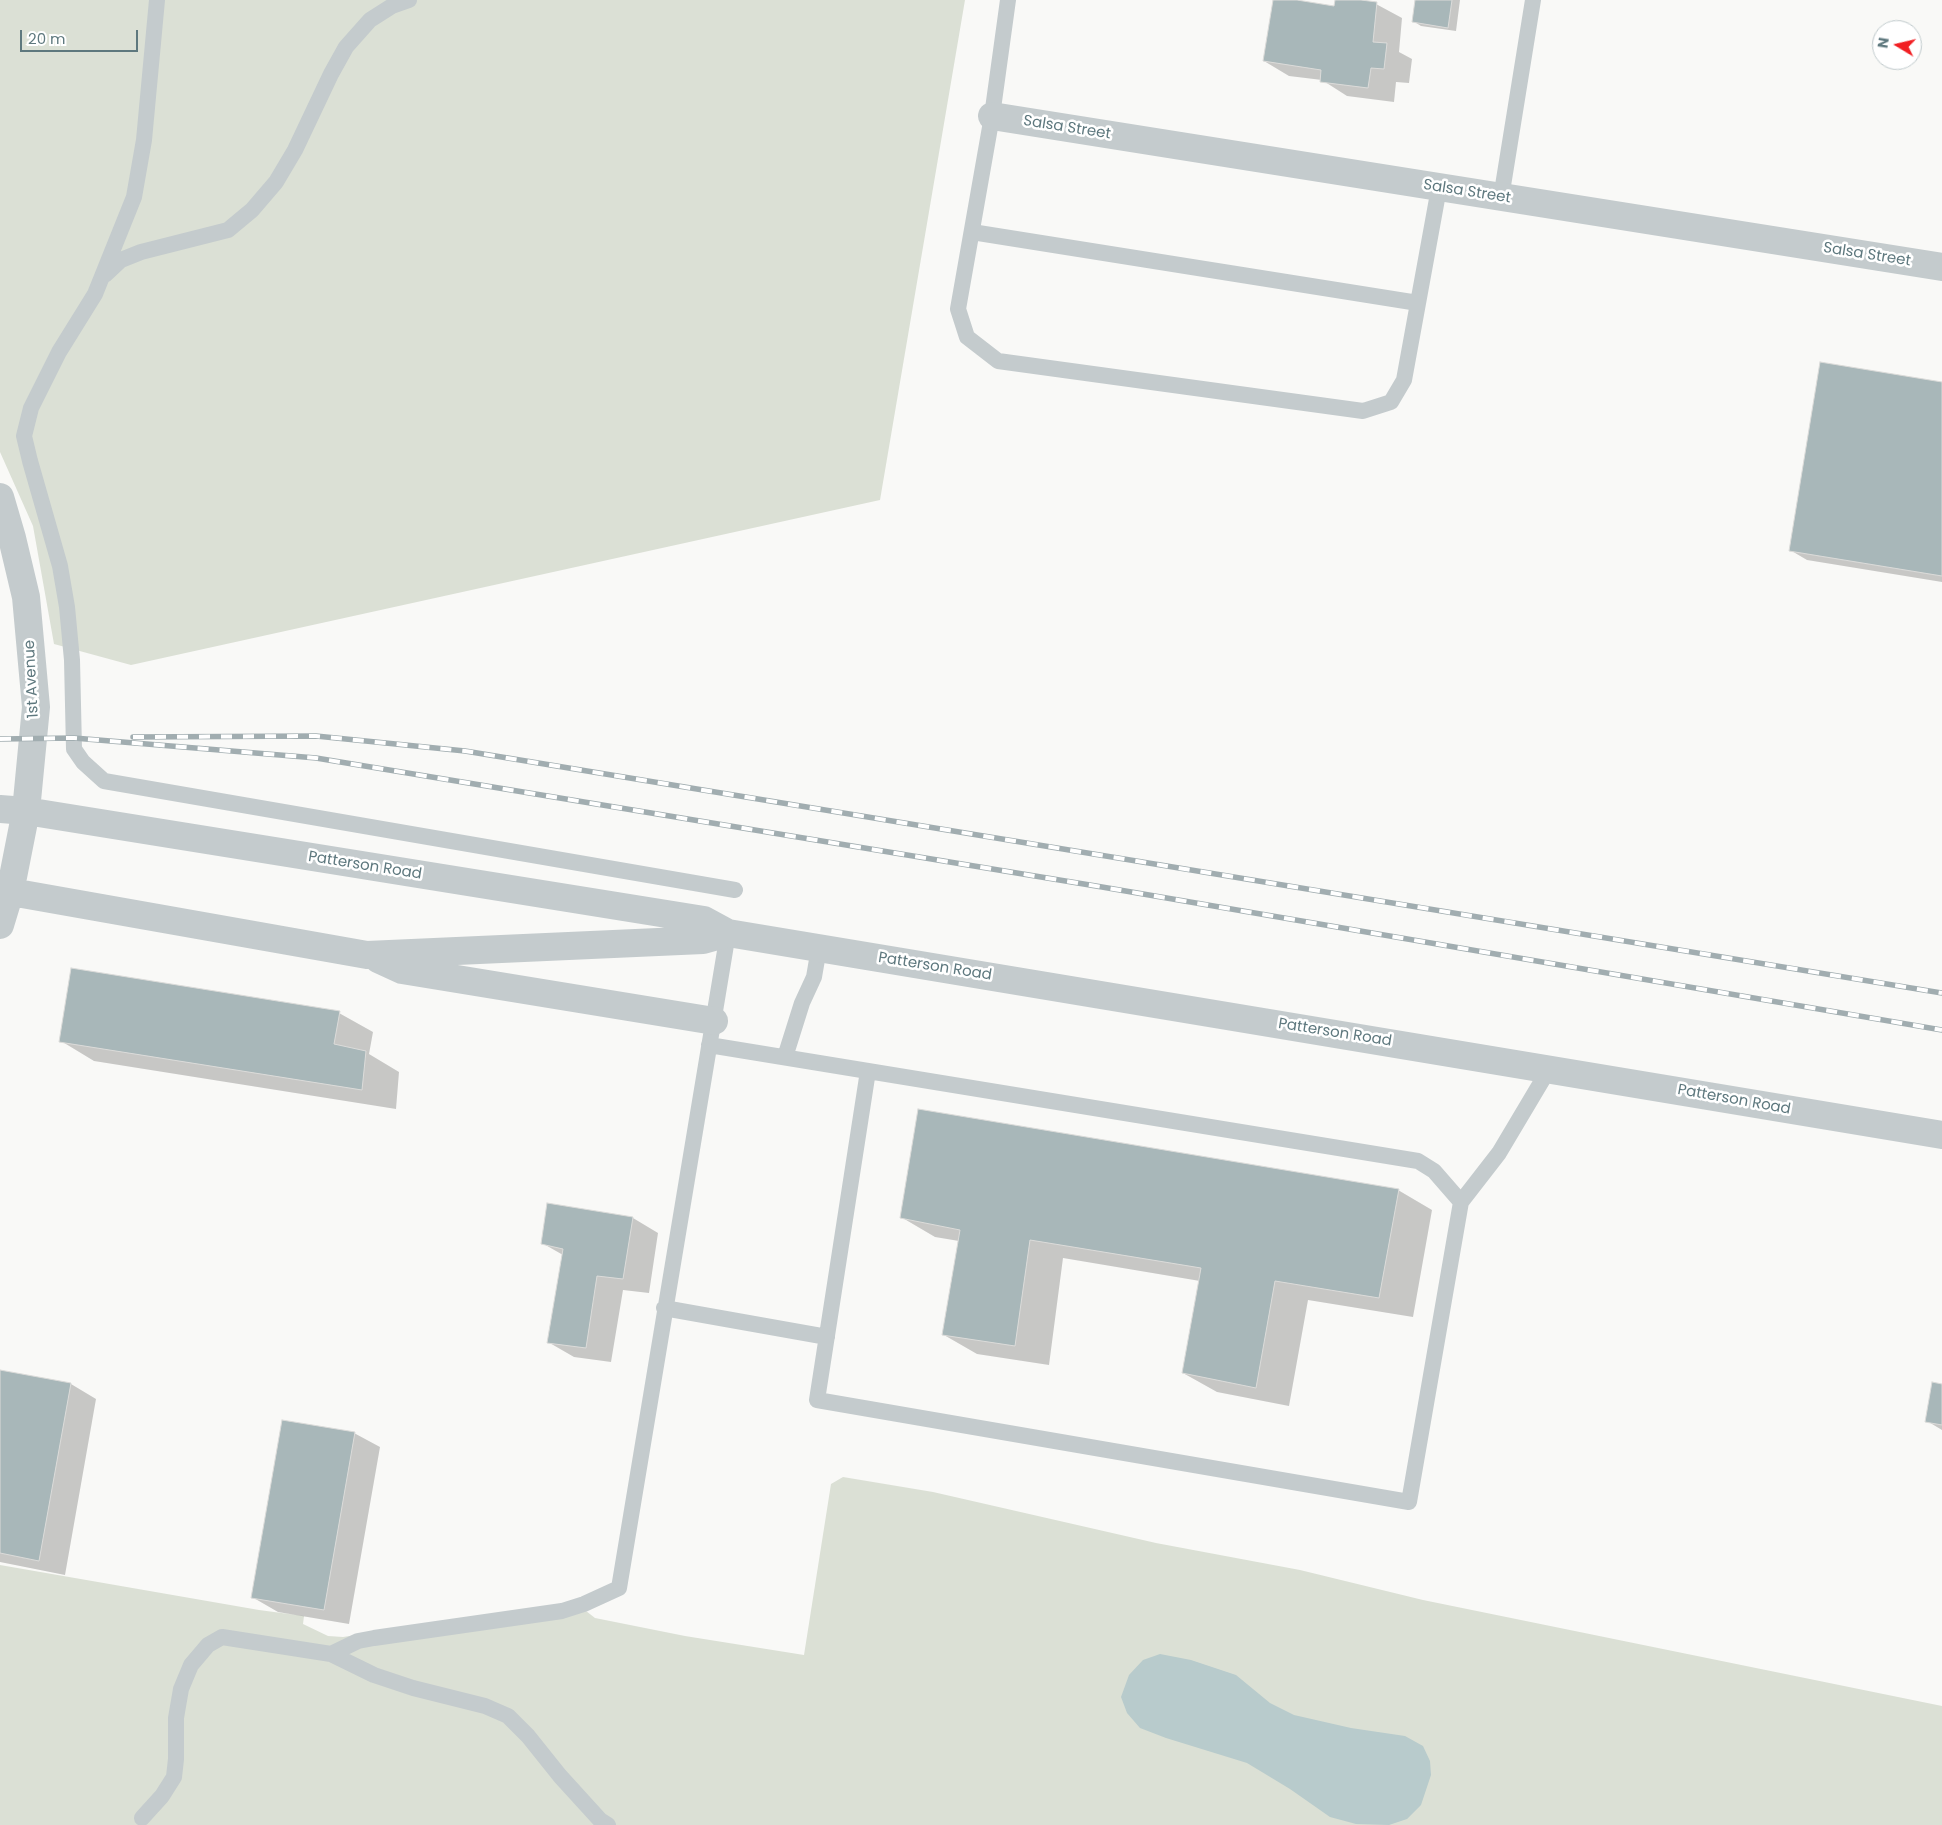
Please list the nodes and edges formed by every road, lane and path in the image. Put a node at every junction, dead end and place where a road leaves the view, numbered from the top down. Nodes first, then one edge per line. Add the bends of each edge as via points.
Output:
1 (157, 0) edge
2 (409, 0) edge
3 (1008, 0) edge
4 (1533, 0) edge
5 (992, 116) junction
6 (1438, 188) junction
7 (1500, 198) junction
8 (972, 232) junction
9 (1942, 267) edge
10 (102, 278) junction
11 (1418, 302) junction
12 (0, 497) edge
13 (13, 810) edge
14 (735, 890) dead end
15 (5, 891) edge
16 (0, 925) edge
17 (728, 933) junction
18 (820, 948) junction
19 (367, 955) junction
20 (712, 1033) junction
21 (785, 1057) junction
22 (1549, 1068) junction
23 (868, 1071) junction
24 (1942, 1135) edge
25 (1461, 1202) junction
26 (664, 1308) junction
27 (827, 1337) junction
28 (332, 1654) junction
29 (140, 1822) edge
30 (608, 1825) edge

1 - 10 lane via 144,140 134,197
2 - 10 lane via 370,20 346,47 295,150 272,188 252,210 228,230 121,260
3 - 5 lane
4 - 7 lane
5 - 6 street, Salsa Street
5 - 8 lane
6 - 7 street, Salsa Street
6 - 11 lane
7 - 9 street, Salsa Street
8 - 11 lane
8 - 11 lane via 958,309 967,337 998,361 1363,411 1391,402 1404,380
10 - 14 lane via 31,408 24,436 60,566 72,660 74,748 83,762 104,781
12 - 13 street, 1st Avenue via 26,597 36,707
13 - 15 street, 1st Avenue
13 - 17 street, Patterson Road via 704,920
15 - 16 street, 1st Avenue
15 - 19 street, Patterson Road
17 - 18 street, Patterson Road
17 - 19 street, Patterson Road via 703,940
17 - 20 lane
18 - 21 lane via 814,977
18 - 22 street, Patterson Road
19 - 20 street via 402,970
20 - 21 lane
20 - 26 lane
21 - 23 lane
22 - 24 street, Patterson Road
22 - 25 lane via 1499,1153
23 - 25 lane via 1418,1161 1434,1171
23 - 27 lane
25 - 27 lane via 1409,1502 817,1400
26 - 27 lane
26 - 28 lane via 619,1588 562,1611 374,1638 358,1641
28 - 29 lane via 222,1637 208,1646 191,1665 181,1689 176,1718 174,1777
28 - 30 lane via 374,1675 485,1706 508,1716 600,1820

